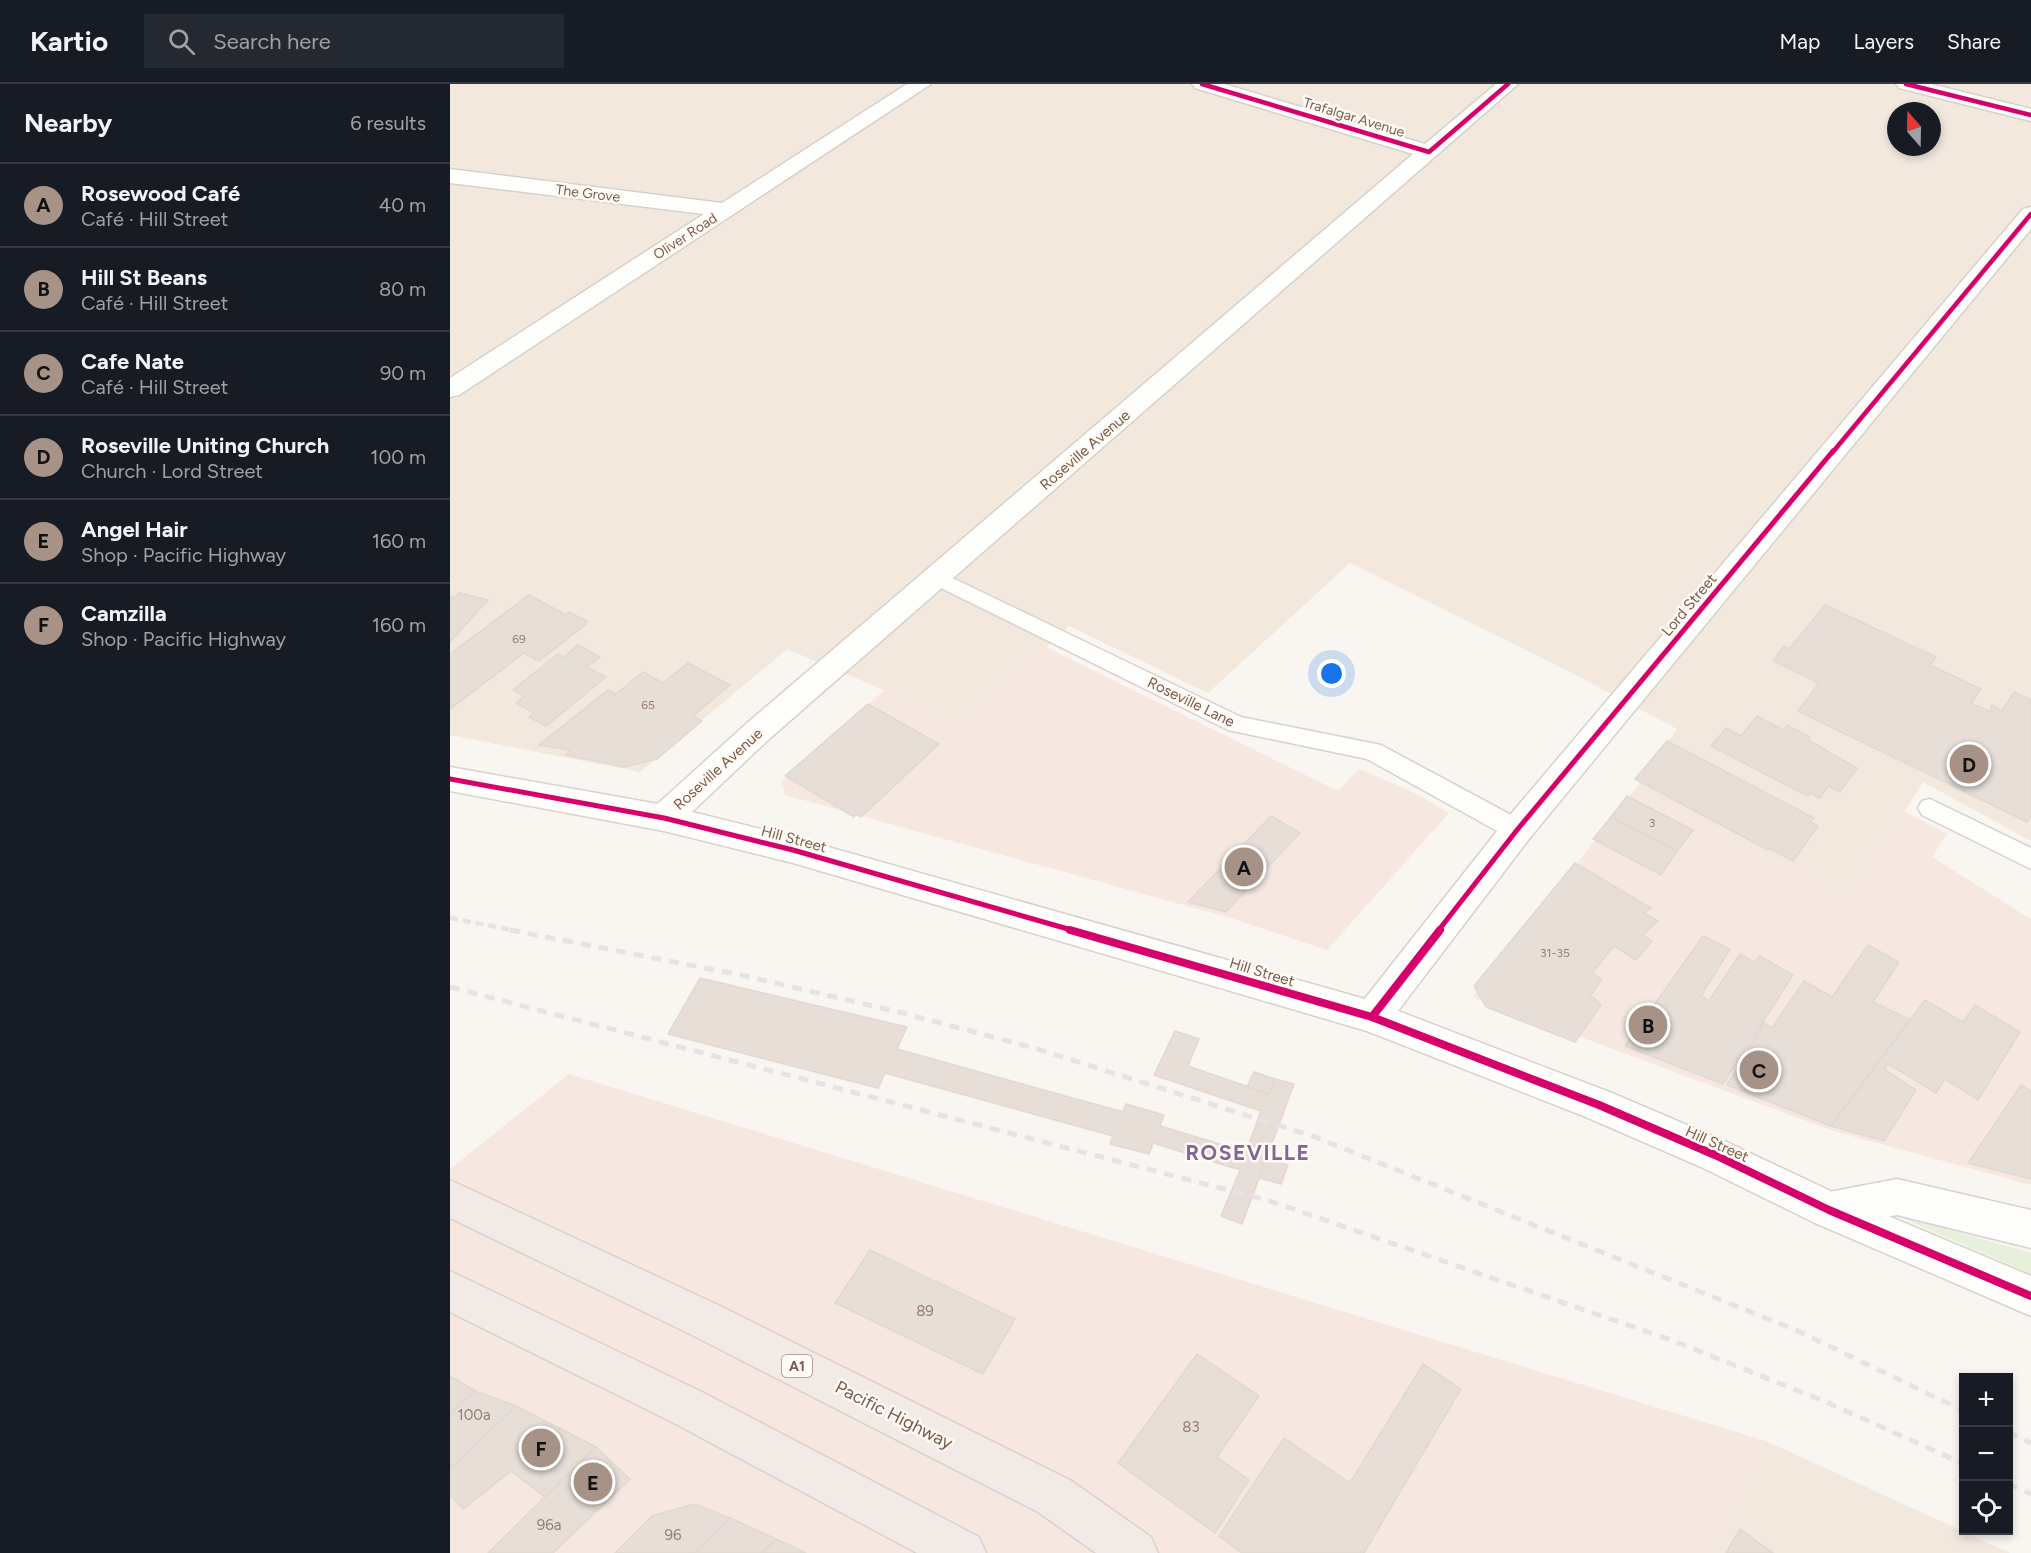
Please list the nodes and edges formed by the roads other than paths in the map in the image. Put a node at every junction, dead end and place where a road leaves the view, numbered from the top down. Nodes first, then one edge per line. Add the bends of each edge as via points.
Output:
1 (921, 84) edge
2 (1202, 84) edge
3 (1508, 84) edge
4 (1906, 84) edge
5 (2031, 115) edge
6 (1429, 152) junction
7 (450, 176) edge
8 (726, 210) junction
9 (2031, 214) edge
10 (450, 389) edge
11 (938, 578) junction
12 (450, 779) edge
13 (1930, 808) dead end
14 (663, 818) junction
15 (1517, 830) junction
16 (2031, 860) edge
17 (1372, 1017) junction
18 (450, 1198) edge
19 (1829, 1210) junction
20 (2031, 1229) edge
21 (450, 1291) edge
22 (2031, 1296) edge
23 (963, 1553) edge
24 (1135, 1553) edge

1 - 8 street, Oliver Road
2 - 6 street, Trafalgar Avenue
3 - 6 street, Roseville Avenue
4 - 5 street
6 - 11 street, Roseville Avenue
7 - 8 street, The Grove
8 - 10 street, Oliver Road
9 - 15 street, Lord Street
11 - 14 street, Roseville Avenue
11 - 15 lane, Roseville Lane via 1236,724 1373,751
12 - 14 street, Hill Street
13 - 16 lane
14 - 17 street, Hill Street via 804,853
15 - 17 street, Lord Street
17 - 19 street, Hill Street via 1599,1105
18 - 24 highway, Pacific Highway / A1 via 703,1319 1054,1496
19 - 20 street via 1897,1197
19 - 22 street, Hill Street
21 - 23 highway via 687,1407

